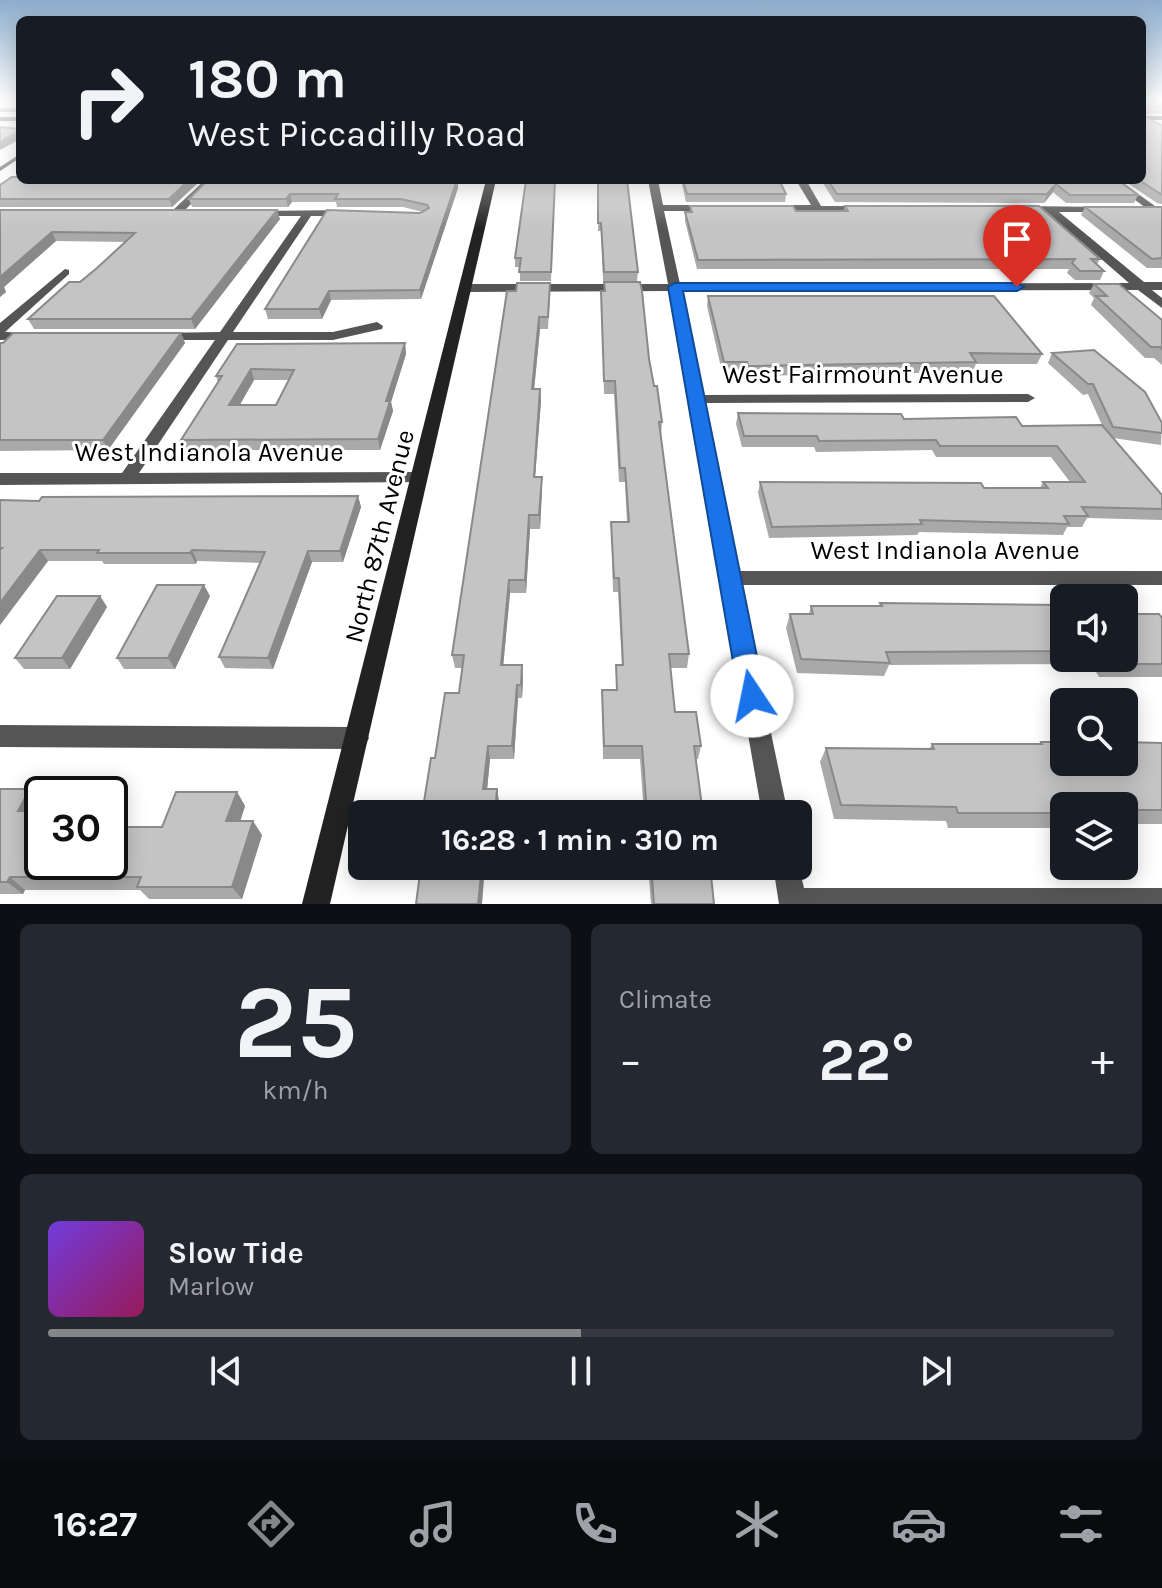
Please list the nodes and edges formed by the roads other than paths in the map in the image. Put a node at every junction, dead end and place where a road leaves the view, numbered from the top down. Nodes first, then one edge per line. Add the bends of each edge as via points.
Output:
1 (206, 184) edge
2 (490, 184) edge
3 (654, 184) edge
4 (803, 184) edge
5 (1119, 184) edge
6 (658, 208) junction
7 (731, 208) edge
8 (760, 208) edge
9 (818, 209) junction
10 (880, 209) edge
11 (1003, 209) edge
12 (1049, 209) junction
13 (1109, 209) edge
14 (1139, 209) edge
15 (1158, 209) edge
16 (161, 213) edge
17 (176, 213) junction
18 (191, 213) edge
19 (249, 213) edge
20 (308, 213) junction
21 (355, 213) edge
22 (65, 272) dead end
23 (1141, 286) junction
24 (1162, 286) edge
25 (675, 287) junction
26 (467, 288) junction
27 (1162, 304) edge
28 (377, 326) dead end
29 (0, 330) edge
30 (0, 336) edge
31 (40, 336) edge
32 (145, 336) edge
33 (222, 337) junction
34 (1028, 398) dead end
35 (698, 399) junction
36 (127, 478) junction
37 (419, 478) junction
38 (0, 479) edge
39 (729, 578) junction
40 (1162, 578) edge
41 (0, 736) edge
42 (357, 738) junction
43 (772, 800) edge
44 (789, 880) edge
45 (1162, 902) edge
46 (793, 903) edge
47 (316, 904) edge

1 - 17 street
2 - 26 street, North 87th Avenue
3 - 6 street
4 - 9 street
5 - 15 street
6 - 7 street
6 - 25 street
8 - 9 street
9 - 10 street
11 - 12 street
12 - 13 street
12 - 23 street
14 - 15 street
16 - 17 street
17 - 18 street
19 - 20 street
20 - 21 street
20 - 33 street
22 - 29 street
23 - 24 street
23 - 25 street
23 - 27 street
25 - 26 street
25 - 35 street
26 - 37 street, North 87th Avenue
28 - 33 street via 333,336
30 - 31 street
32 - 33 street
33 - 36 street
34 - 35 street, West Fairmount Avenue
35 - 39 street
36 - 37 street, West Indianola Avenue
36 - 38 street, West Indianola Avenue
37 - 42 street, North 87th Avenue
39 - 40 street, West Indianola Avenue
39 - 43 street
41 - 42 street
42 - 47 street, North 87th Avenue
44 - 46 street
45 - 46 street

